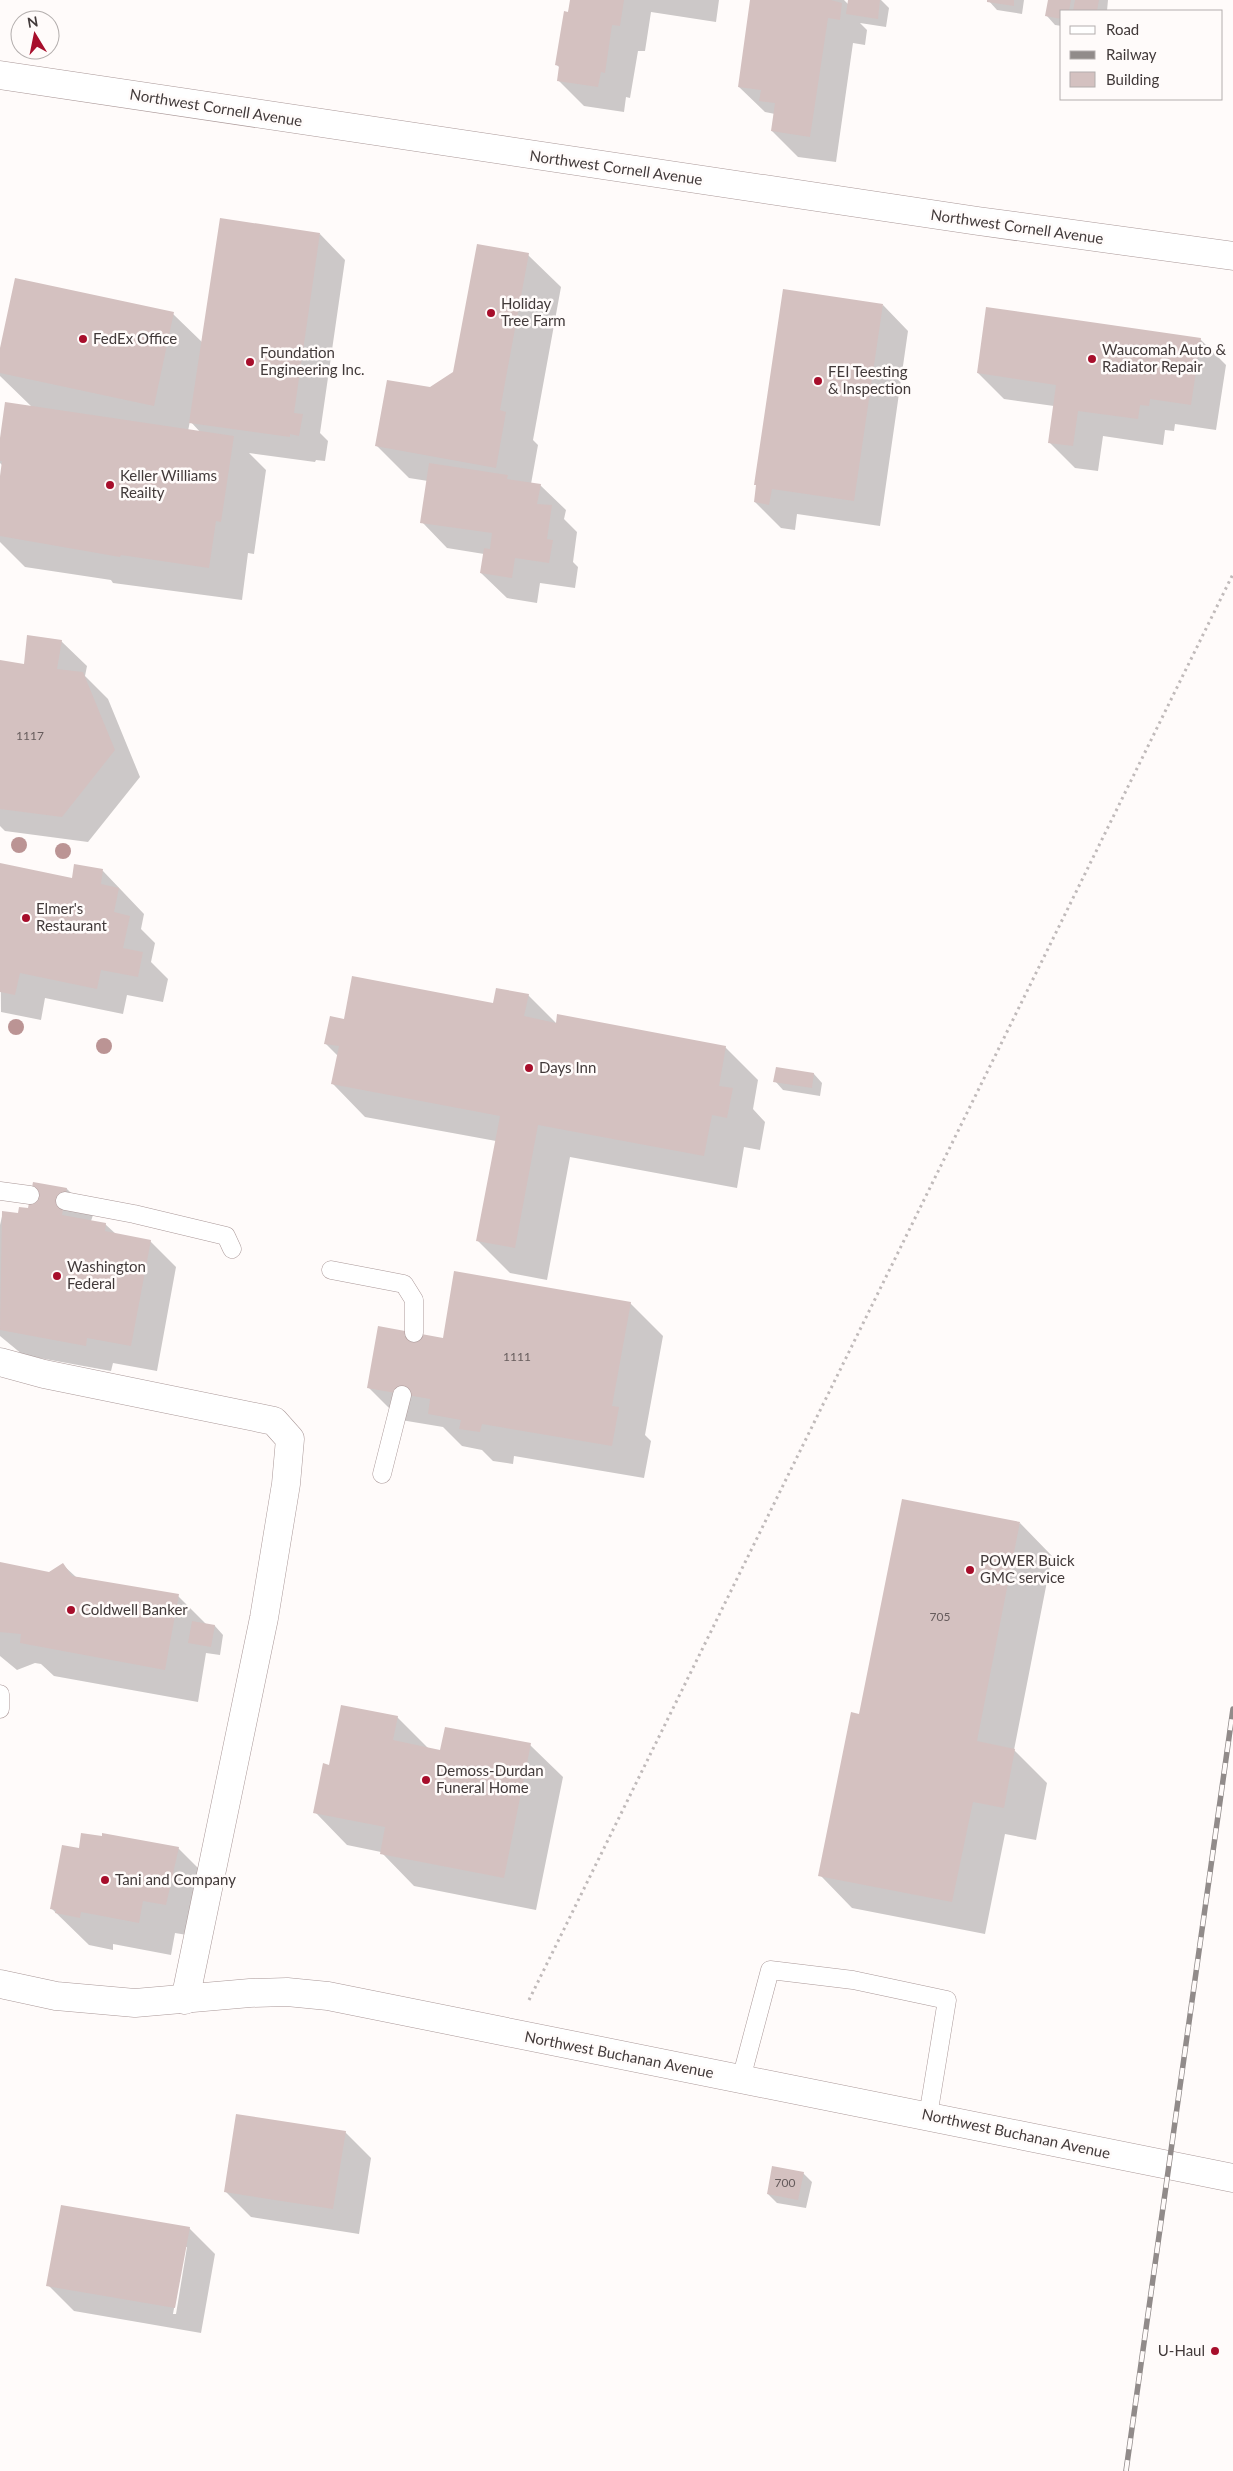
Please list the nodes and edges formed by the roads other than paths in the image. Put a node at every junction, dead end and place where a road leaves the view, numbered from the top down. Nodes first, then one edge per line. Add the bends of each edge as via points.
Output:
1 (0, 75) edge
2 (1233, 256) edge
3 (0, 1191) edge
4 (30, 1195) dead end
5 (65, 1201) dead end
6 (232, 1249) dead end
7 (330, 1270) dead end
8 (414, 1333) dead end
9 (0, 1362) edge
10 (402, 1394) dead end
11 (382, 1474) dead end
12 (0, 1694) edge
13 (0, 1709) edge
14 (0, 1984) edge
15 (185, 2000) junction
16 (741, 2079) junction
17 (928, 2116) junction
18 (1233, 2178) edge

1 - 2 street, Northwest Cornell Avenue via 1016,227
3 - 4 lane
5 - 6 lane via 226,1236
7 - 8 lane via 404,1284 414,1300
9 - 15 street via 274,1421 290,1439 286,1484 264,1618
10 - 11 lane
12 - 13 lane
14 - 15 street, Northwest Buchanan Avenue via 94,2000 134,2003
15 - 16 street, Northwest Buchanan Avenue via 250,1992 328,1996
16 - 17 street, Northwest Buchanan Avenue
16 - 17 lane via 770,1970 853,1980 946,2000
17 - 18 street, Northwest Buchanan Avenue

